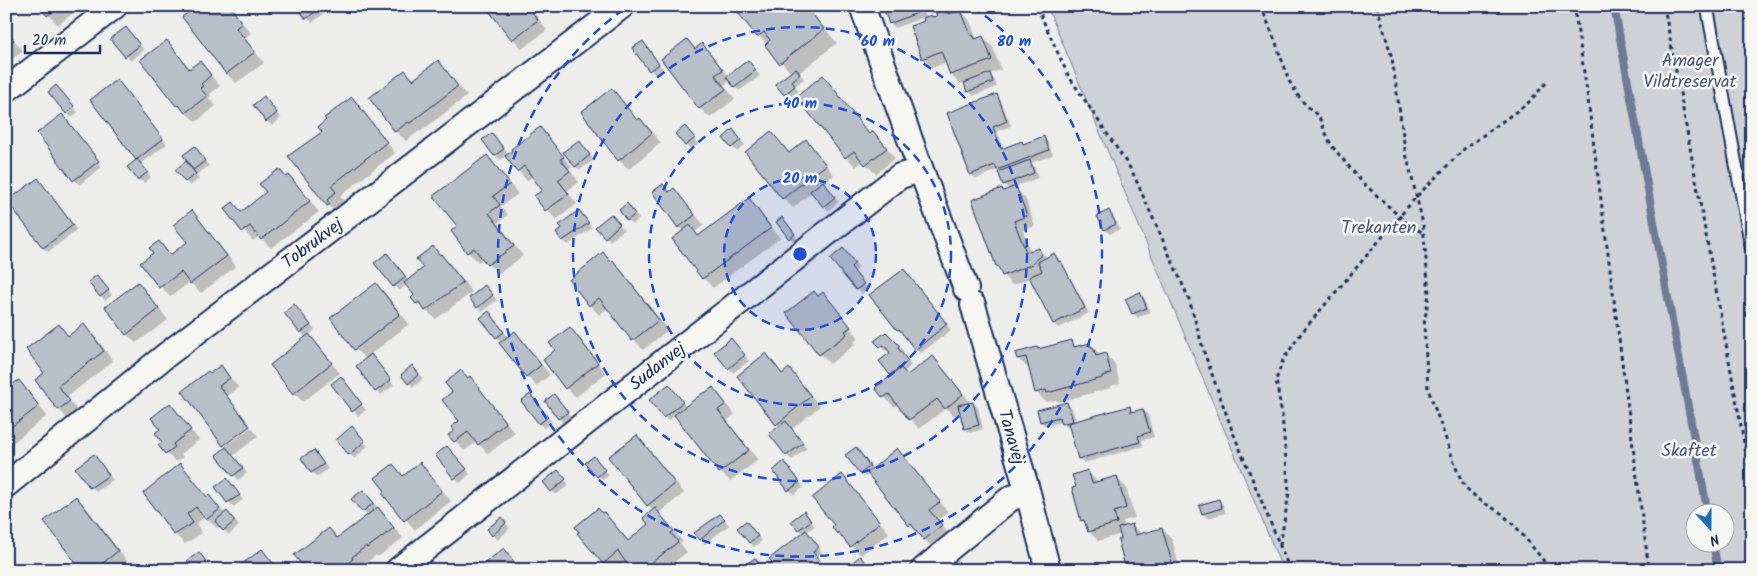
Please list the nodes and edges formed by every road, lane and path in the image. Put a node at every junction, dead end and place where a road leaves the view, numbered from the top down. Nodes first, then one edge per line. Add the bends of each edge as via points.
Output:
1 (115, 6) edge
2 (622, 6) edge
3 (862, 6) edge
4 (1040, 6) edge
5 (1261, 6) edge
6 (1377, 6) edge
7 (1574, 6) edge
8 (1664, 6) edge
9 (1707, 6) edge
10 (1546, 83) dead end
11 (6, 90) edge
12 (921, 170) junction
13 (1417, 196) junction
14 (1400, 216) junction
15 (1424, 233) junction
16 (1752, 252) edge
17 (6, 486) edge
18 (1752, 486) edge
19 (1028, 493) junction
20 (1280, 547) junction
21 (398, 570) edge
22 (923, 570) edge
23 (1048, 570) edge
24 (1290, 570) edge
25 (1548, 570) edge
26 (1650, 570) edge

1 - 11 street
2 - 17 street, Tobrukvej via 165,356
3 - 12 street
4 - 20 path via 1068,75 1132,172 1189,299 1232,430
5 - 14 path via 1295,92 1319,117 1332,145 1362,182
6 - 13 path via 1392,58 1405,149
7 - 26 path
8 - 18 path
9 - 16 lane
10 - 13 path via 1521,109 1464,150
12 - 19 street, Tanavej via 970,297
12 - 21 street, Sudanvej via 900,176
13 - 14 path
13 - 15 path
14 - 15 path
14 - 20 path via 1302,332 1283,360 1276,380 1289,492
15 - 25 path via 1429,294 1424,325 1428,389 1458,473 1465,487 1517,528
19 - 22 street via 1011,498
19 - 23 street, Tanavej
20 - 24 path

